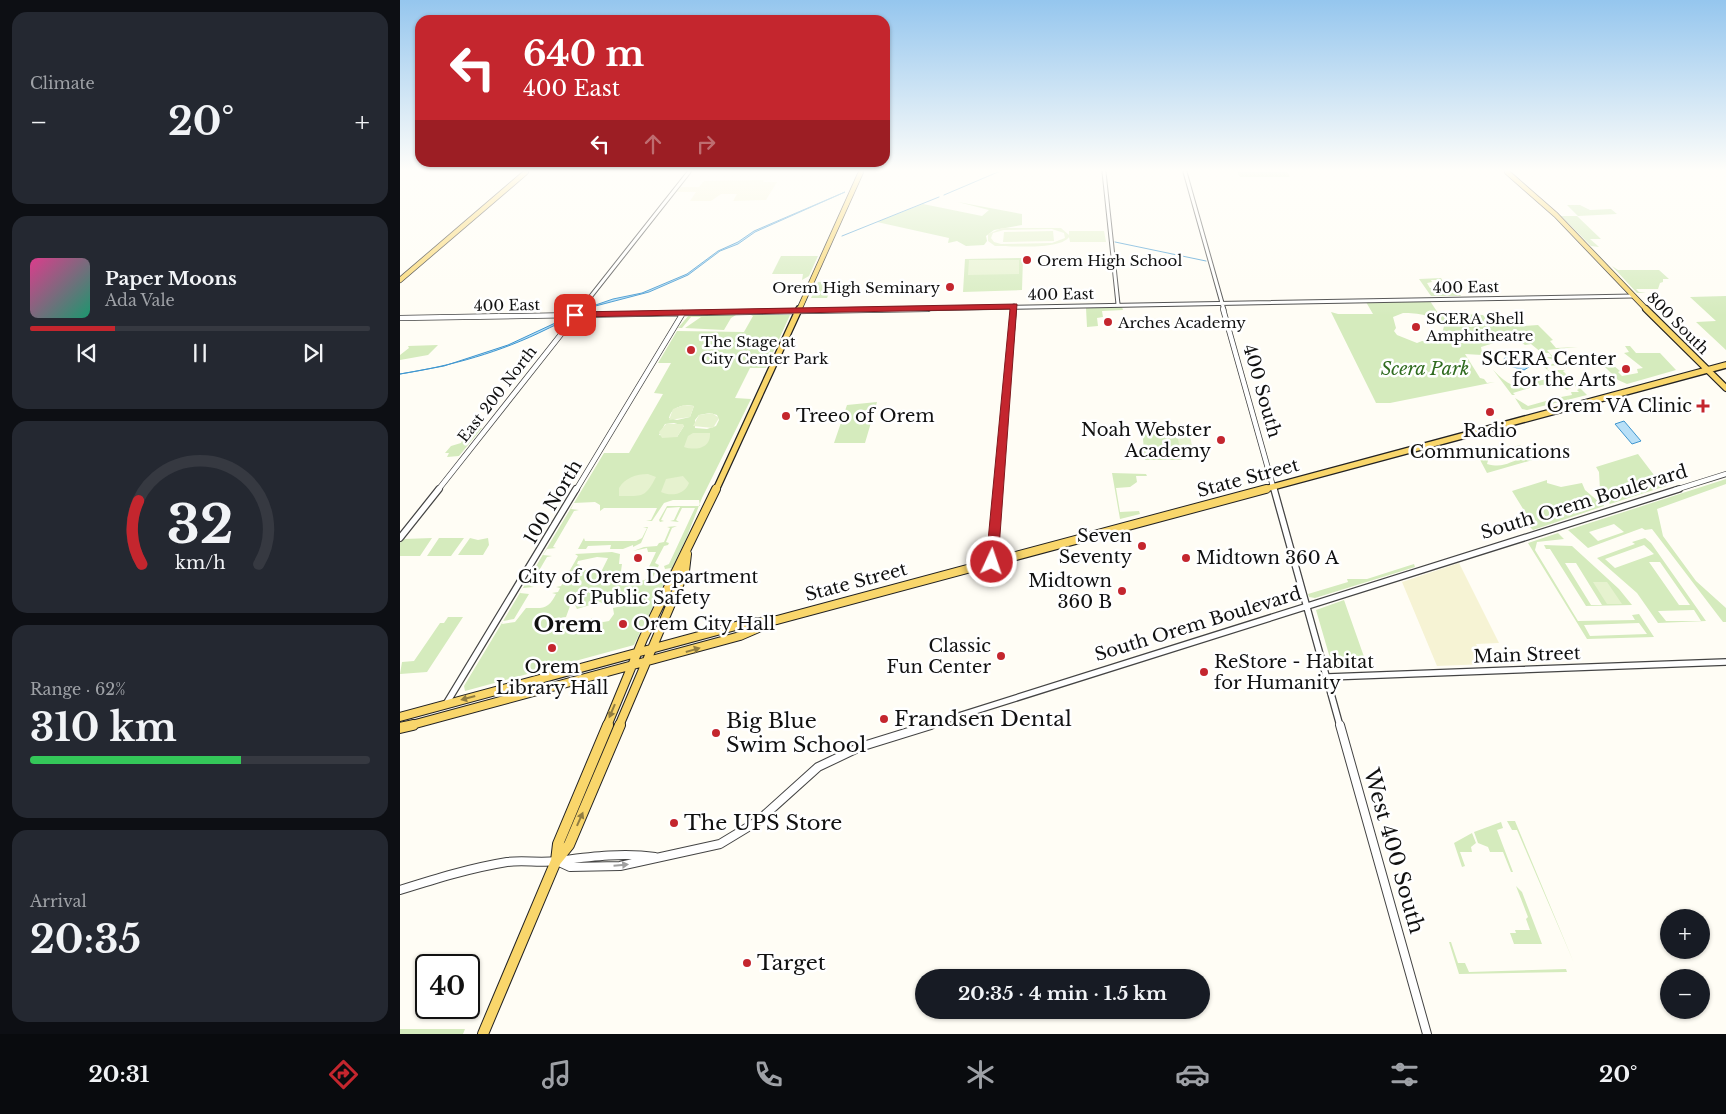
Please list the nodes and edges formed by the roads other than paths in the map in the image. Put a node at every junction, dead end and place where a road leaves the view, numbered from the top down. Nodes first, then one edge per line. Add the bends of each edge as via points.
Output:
1 (470, 220) edge
2 (651, 220) edge
3 (839, 220) edge
4 (1109, 220) edge
5 (1199, 220) edge
6 (1560, 220) edge
7 (400, 280) edge
8 (1633, 296) junction
9 (1222, 302) junction
10 (1118, 304) junction
11 (1014, 306) junction
12 (798, 311) junction
13 (683, 313) junction
14 (575, 315) junction
15 (400, 318) edge
16 (1726, 365) edge
17 (1707, 370) junction
18 (1726, 388) edge
19 (1726, 474) edge
20 (1274, 488) junction
21 (400, 538) edge
22 (688, 551) junction
23 (992, 562) junction
24 (1307, 605) junction
25 (777, 620) junction
26 (652, 648) junction
27 (638, 652) junction
28 (1726, 662) edge
29 (646, 663) junction
30 (631, 667) junction
31 (1328, 677) junction
32 (445, 705) junction
33 (400, 717) edge
34 (415, 724) junction
35 (400, 728) edge
36 (556, 861) junction
37 (400, 890) edge
38 (483, 1034) edge
39 (1427, 1034) edge

1 - 7 main road
2 - 14 street, East 200 North
3 - 12 main road
4 - 10 street
5 - 9 street, 400 South
6 - 8 main road, 800 South
8 - 9 street, 400 East
8 - 17 main road, 800 South
9 - 10 street, 400 East
9 - 20 street, 400 South
10 - 11 street, 400 East
11 - 12 street, 400 East
11 - 23 street
12 - 13 street, 400 East
12 - 22 main road
13 - 14 street, 400 East
13 - 32 street, 100 North
14 - 15 street, 400 East
14 - 21 street, East 200 North
16 - 17 main road, State Street
17 - 18 main road, 800 South
17 - 20 main road, State Street
19 - 24 street, South Orem Boulevard
20 - 23 main road, State Street
20 - 24 street, 400 South
22 - 26 main road via 685,571
22 - 27 main road via 674,572
23 - 25 main road, State Street
24 - 31 street, 400 South
24 - 36 street, South Orem Boulevard via 860,747 818,767 770,812 720,844 641,863 570,867
25 - 26 main road, State Street via 742,624
29 -> 25 main road, State Street via 740,636
26 - 27 main road, State Street
26 - 29 main road
27 - 30 main road
27 -> 32 main road, State Street
28 - 31 street, Main Street
29 - 30 main road, State Street
36 -> 29 main road via 569,845
30 - 34 main road, State Street
30 -> 36 main road via 558,844
31 - 39 street, West 400 South
32 - 33 main road, State Street
32 - 34 main road
34 - 35 main road, State Street
36 - 37 street, South Orem Boulevard via 500,863
36 - 38 main road

